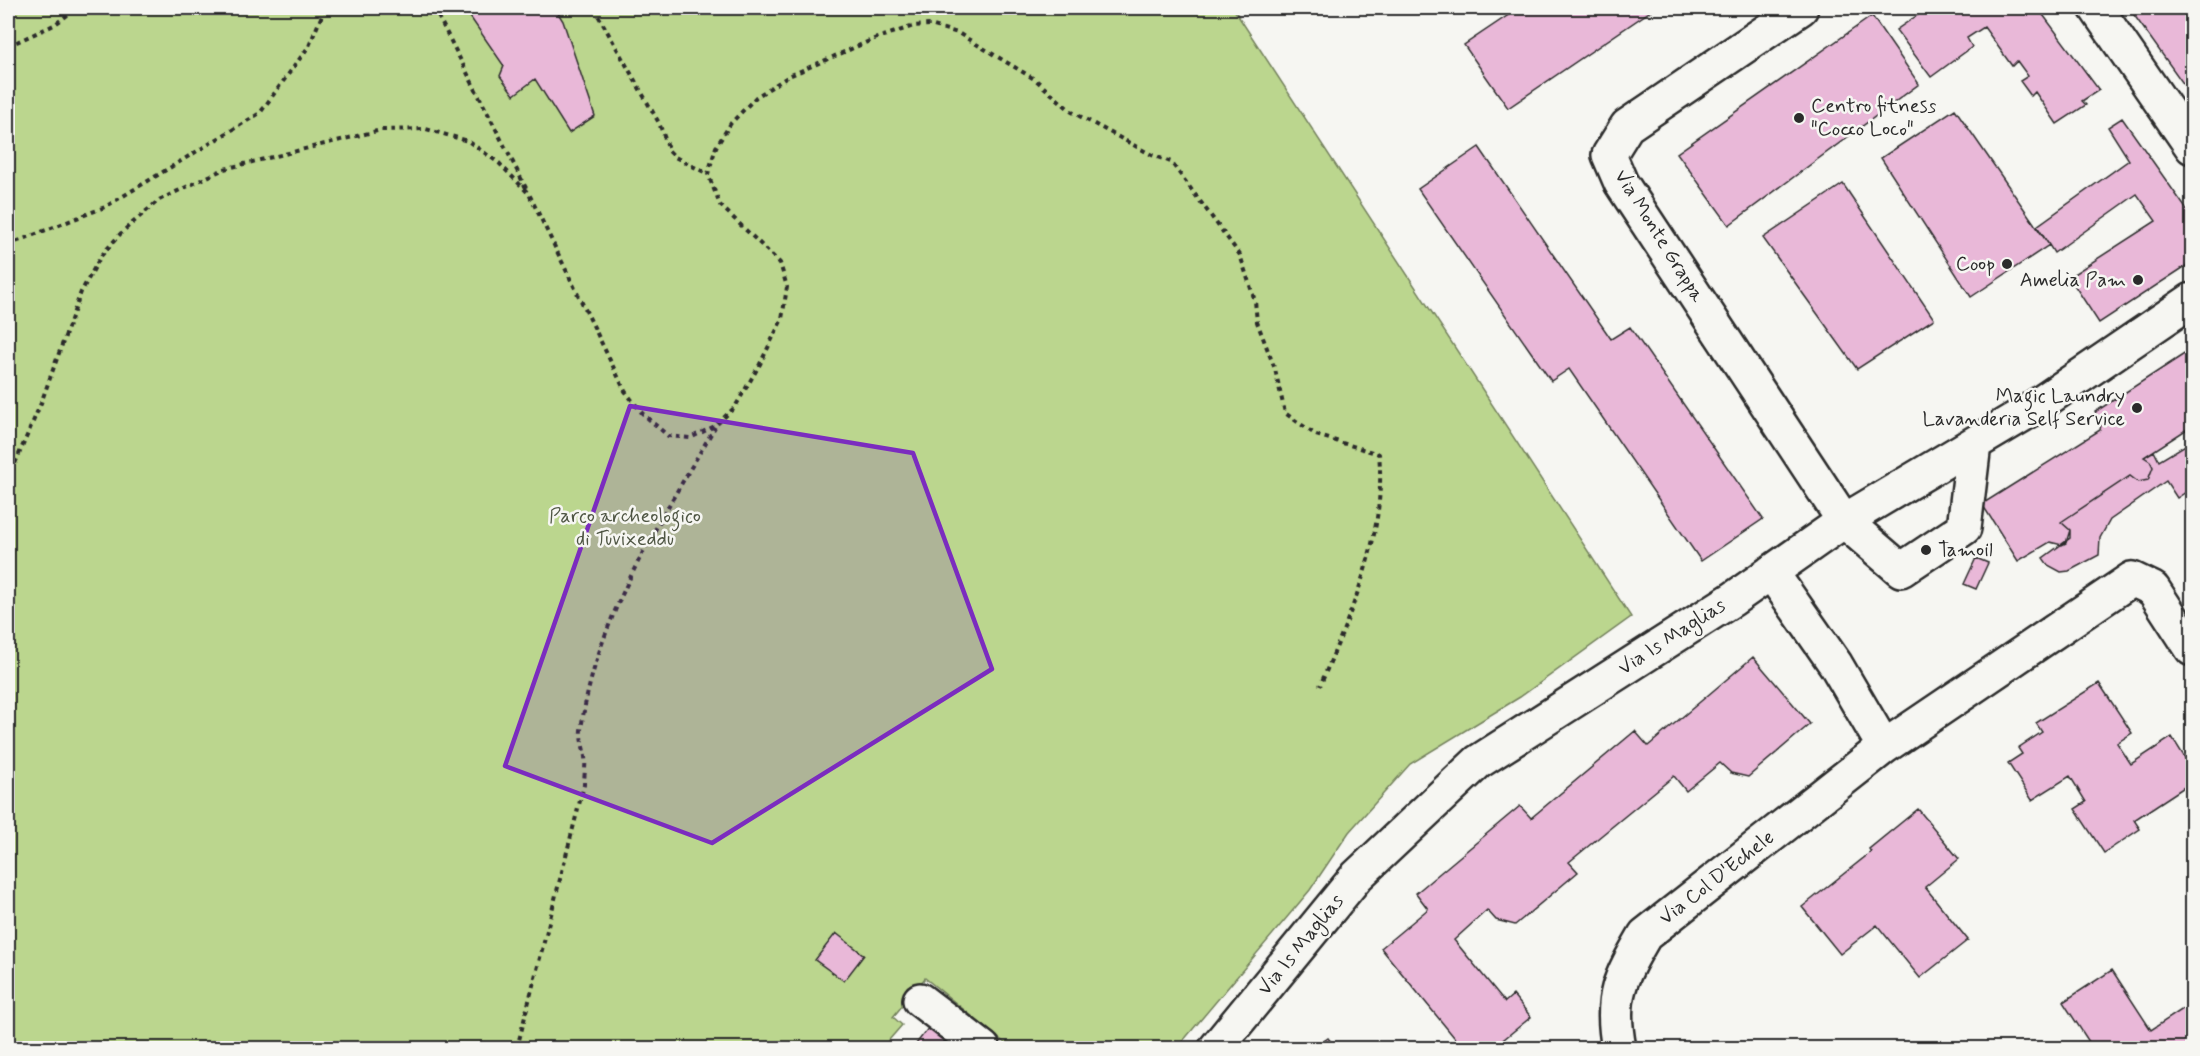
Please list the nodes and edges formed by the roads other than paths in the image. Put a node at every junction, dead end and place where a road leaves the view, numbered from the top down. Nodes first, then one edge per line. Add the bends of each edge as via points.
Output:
1 (1802, 8) edge
2 (2096, 8) edge
3 (2193, 147) edge
4 (2193, 300) edge
5 (1974, 444) junction
6 (1844, 521) junction
7 (1771, 572) junction
8 (2193, 648) edge
9 (1884, 747) junction
10 (920, 1000) dead end
11 (983, 1048) edge
12 (1216, 1048) edge
13 (1618, 1048) edge

1 - 6 street, Via Monte Grappa via 1627,126 1609,154 1621,183
2 - 3 street
4 - 5 street, Via Is Maglias
5 - 6 street, Via Is Maglias
5 - 6 street via 1964,528 1901,570
6 - 7 street, Via Is Maglias
7 - 9 street via 1836,665
7 - 12 street, Via Is Maglias via 1478,762 1357,876
8 - 9 street, Via Col D'Echele via 2153,589 2132,579
9 - 13 street, Via Col D'Echele via 1645,935 1620,978 1614,1023
10 - 11 street

